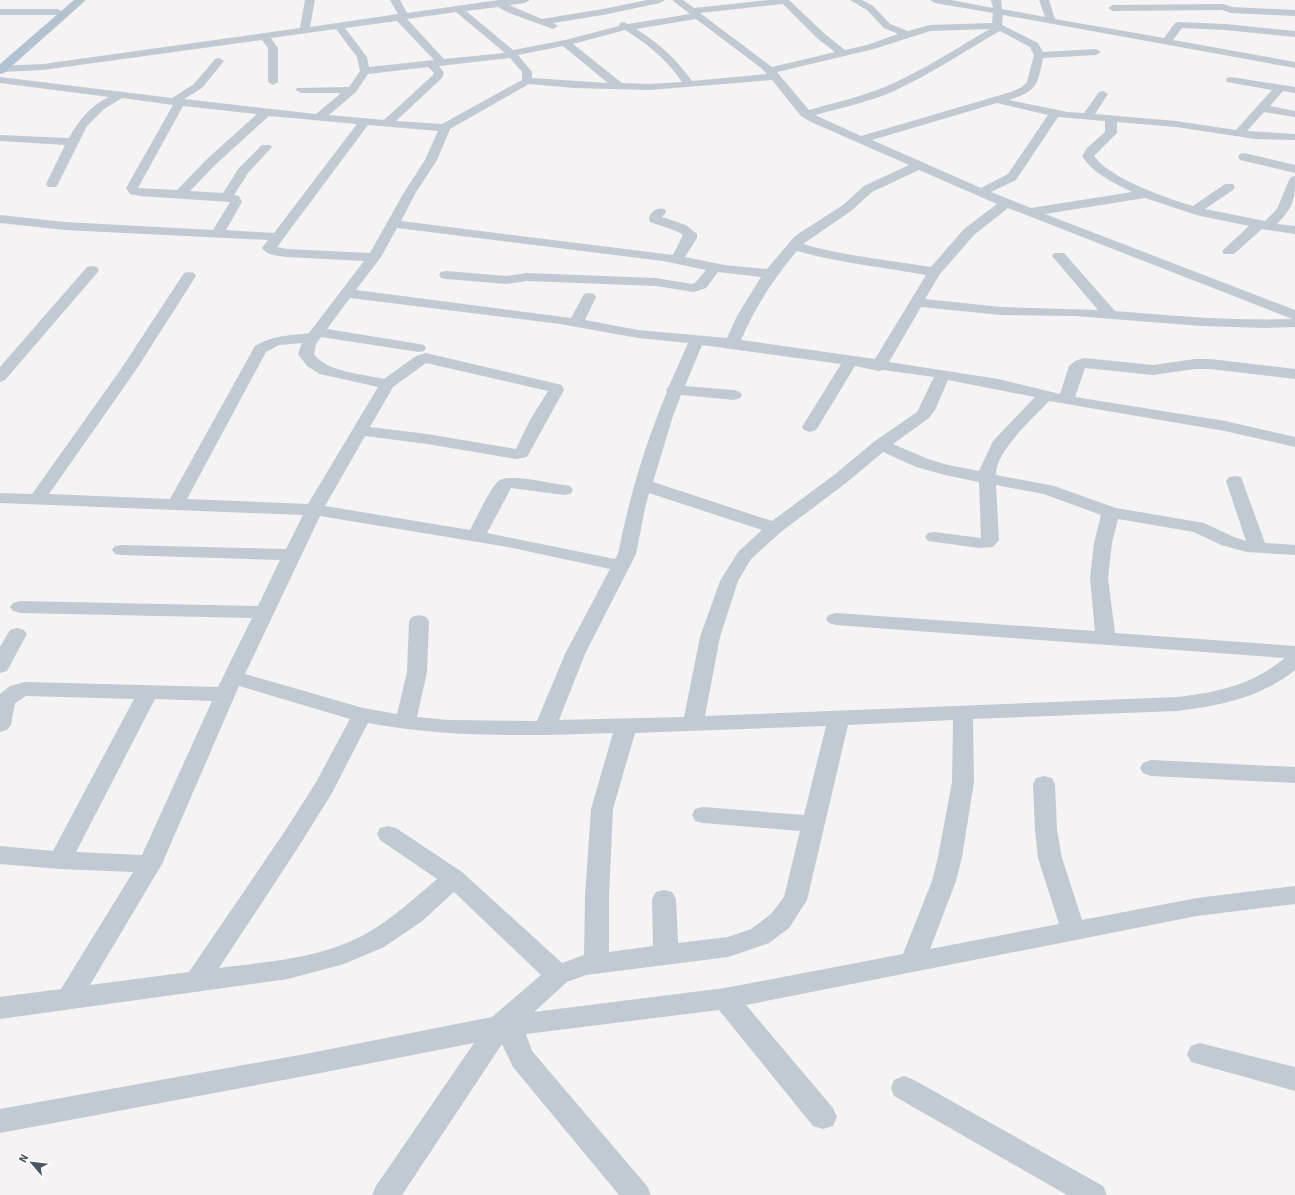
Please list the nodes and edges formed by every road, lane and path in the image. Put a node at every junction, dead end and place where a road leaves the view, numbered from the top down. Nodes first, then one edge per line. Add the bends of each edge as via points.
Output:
1 (70, 0) edge
2 (81, 0) edge
3 (310, 0) edge
4 (395, 0) edge
5 (525, 0) edge
6 (660, 0) edge
7 (677, 0) edge
8 (784, 0) edge
9 (855, 0) edge
10 (935, 0) edge
11 (996, 0) edge
12 (1044, 0) edge
13 (498, 2) edge
14 (1272, 2) dead end
15 (1111, 4) edge
16 (453, 7) edge
17 (1224, 7) junction
18 (0, 12) edge
19 (58, 12) junction
20 (603, 12) junction
21 (998, 12) junction
22 (695, 13) junction
23 (1295, 14) edge
24 (401, 17) junction
25 (1051, 21) junction
26 (540, 22) junction
27 (338, 25) junction
28 (627, 27) junction
29 (998, 27) junction
30 (304, 30) junction
31 (1117, 33) junction
32 (907, 34) junction
33 (265, 36) junction
34 (1294, 36) edge
35 (586, 38) junction
36 (1166, 42) junction
37 (565, 43) junction
38 (1082, 44) dead end
39 (1234, 44) dead end
40 (1096, 45) junction
41 (1205, 49) junction
42 (512, 54) junction
43 (842, 54) junction
44 (1039, 55) junction
45 (219, 61) dead end
46 (436, 63) junction
47 (1295, 65) edge
48 (0, 66) edge
49 (365, 71) junction
50 (773, 74) junction
51 (1231, 80) dead end
52 (527, 81) junction
53 (273, 82) dead end
54 (689, 84) junction
55 (620, 87) junction
56 (1280, 88) junction
57 (301, 90) dead end
58 (352, 90) junction
59 (1295, 90) edge
60 (1103, 94) dead end
61 (120, 95) junction
62 (997, 100) junction
63 (177, 101) junction
64 (1262, 108) junction
65 (266, 112) junction
66 (1055, 113) junction
67 (805, 114) junction
68 (1295, 114) edge
69 (1087, 117) junction
70 (318, 118) junction
71 (1112, 119) junction
72 (365, 122) junction
73 (386, 124) junction
74 (445, 128) junction
75 (1238, 134) junction
76 (1269, 137) junction
77 (1295, 137) edge
78 (0, 138) edge
79 (860, 140) junction
80 (73, 142) junction
81 (266, 147) dead end
82 (1244, 157) junction
83 (919, 165) junction
84 (1234, 165) dead end
85 (1295, 169) edge
86 (1295, 180) edge
87 (52, 184) dead end
88 (1229, 187) dead end
89 (982, 192) junction
90 (1145, 194) junction
91 (180, 195) junction
92 (227, 197) junction
93 (1006, 203) junction
94 (1195, 210) junction
95 (660, 212) dead end
96 (1029, 212) junction
97 (0, 218) edge
98 (394, 224) junction
99 (1263, 226) junction
100 (1295, 230) edge
101 (217, 234) junction
102 (278, 237) junction
103 (794, 246) junction
104 (1229, 251) dead end
105 (1059, 256) dead end
106 (374, 257) junction
107 (677, 259) junction
108 (715, 267) junction
109 (92, 270) dead end
110 (934, 272) junction
111 (446, 274) dead end
112 (770, 274) junction
113 (189, 276) dead end
114 (347, 293) junction
115 (589, 298) dead end
116 (916, 302) junction
117 (1111, 315) junction
118 (1295, 315) edge
119 (576, 322) junction
120 (1295, 323) edge
121 (316, 334) junction
122 (697, 339) junction
123 (732, 343) junction
124 (418, 348) dead end
125 (850, 361) junction
126 (879, 366) junction
127 (943, 374) junction
128 (1295, 374) edge
129 (0, 377) edge
130 (387, 384) junction
131 (674, 390) junction
132 (734, 395) dead end
133 (1045, 396) junction
134 (1066, 400) junction
135 (810, 427) dead end
136 (361, 431) junction
137 (1295, 442) edge
138 (881, 445) junction
139 (987, 478) junction
140 (1235, 481) dead end
141 (643, 485) junction
142 (564, 490) dead end
143 (0, 498) edge
144 (37, 500) junction
145 (176, 504) junction
146 (314, 510) junction
147 (1111, 512) junction
148 (775, 528) junction
149 (476, 536) junction
150 (934, 537) dead end
151 (1257, 548) junction
152 (121, 550) dead end
153 (1295, 550) edge
154 (293, 555) junction
155 (622, 566) junction
156 (20, 607) dead end
157 (265, 612) junction
158 (836, 619) dead end
159 (419, 621) dead end
160 (17, 634) dead end
161 (1106, 638) junction
162 (1295, 652) edge
163 (1295, 660) edge
164 (0, 666) edge
165 (229, 685) junction
166 (148, 692) junction
167 (963, 712) junction
168 (362, 715) junction
169 (839, 717) junction
170 (405, 723) junction
171 (693, 724) junction
172 (0, 725) edge
173 (626, 726) junction
174 (545, 728) junction
175 (1151, 768) dead end
176 (1295, 775) edge
177 (1044, 784) dead end
178 (704, 815) dead end
179 (813, 824) junction
180 (388, 834) dead end
181 (0, 855) edge
182 (60, 860) junction
183 (150, 864) junction
184 (454, 878) junction
185 (1295, 895) edge
186 (664, 898) dead end
187 (1074, 932) junction
188 (666, 955) junction
189 (596, 963) junction
190 (912, 963) junction
191 (558, 975) junction
192 (197, 981) junction
193 (69, 999) junction
194 (725, 999) junction
195 (0, 1008) edge
196 (505, 1026) junction
197 (1200, 1054) dead end
198 (1295, 1079) edge
199 (904, 1088) dead end
200 (823, 1117) dead end
201 (0, 1121) edge
202 (386, 1195) edge
203 (637, 1195) edge
204 (1093, 1195) edge

1 - 19 main road
2 - 48 main road
3 - 30 street
4 - 24 street
5 - 13 street
6 - 20 street
7 - 22 street
8 - 22 street
8 - 43 street
9 - 32 street via 870,8 887,26
10 - 21 street
11 - 21 street
12 - 25 street
13 - 16 street
13 - 26 street via 512,11
14 - 17 street via 1233,2 1224,4
15 - 17 street
15 - 31 street
16 - 24 street
16 - 42 street
17 - 23 street via 1231,10
18 - 19 street
19 - 48 main road
20 - 26 street
20 - 28 street
21 - 25 street
21 - 29 street
22 - 28 street
22 - 50 street
24 - 27 street
24 - 46 street
25 - 31 street
26 - 35 street
27 - 30 street
27 - 49 street via 362,57
28 - 35 street
28 - 54 street via 667,55
29 - 32 street via 942,26
29 - 44 street via 1028,41 1038,50
29 - 67 street via 925,72 896,86 865,98
30 - 33 street
31 - 36 street
31 - 40 street
32 - 43 street
33 - 48 street via 43,67
33 - 53 street via 273,48
34 - 36 street via 1225,27 1181,25 1177,26
35 - 37 street
36 - 41 street
37 - 42 street
37 - 55 street
38 - 40 street
39 - 41 street
40 - 44 street
41 - 47 street
42 - 46 street
42 - 52 street via 527,72
43 - 50 street
44 - 62 street via 1032,83
45 - 63 street via 198,86
46 - 49 street
46 - 73 street via 438,76
48 - 61 street
49 - 58 street
50 - 54 street
50 - 67 street
51 - 56 street
52 - 55 street
52 - 74 street
54 - 55 street
56 - 59 street
56 - 64 street
57 - 58 street
58 - 70 street
60 - 69 street
61 - 63 street
61 - 80 street via 94,110
62 - 66 street
62 - 79 street
63 - 65 street
63 - 91 street via 132,188 140,192
64 - 68 street
64 - 75 street
65 - 70 street
65 - 91 street via 211,162
66 - 69 street
66 - 89 street via 1012,177
67 - 79 street
69 - 71 street
70 - 72 street
71 - 75 street via 1169,123
71 - 90 street via 1111,133 1088,156 1097,167
72 - 73 street
72 - 102 street
73 - 74 street
74 - 98 street via 431,160 409,194
75 - 76 street
76 - 77 street
76 - 82 street
78 - 80 street
79 - 83 street
80 - 87 street
81 - 92 street via 243,171
82 - 84 street
82 - 85 street
83 - 89 street
83 - 103 street via 868,189 847,208 800,239
86 - 99 street via 1283,210
88 - 94 street
89 - 93 street
90 - 94 street
90 - 96 street
91 - 92 street
92 - 101 street via 235,199 236,202
93 - 96 street
93 - 110 street via 969,232
94 - 99 street
95 - 107 street via 655,219 690,234
96 - 118 street
97 - 101 street via 65,226
98 - 106 street
98 - 107 street
99 - 100 street
99 - 104 street
101 - 102 street
102 - 106 street via 269,248 275,251
103 - 110 street via 829,256
103 - 112 street
105 - 117 street
106 - 114 street
107 - 108 street
108 - 111 street via 701,285 694,288 656,282 527,277 506,280
108 - 112 street
109 - 129 street
110 - 116 street
112 - 123 street via 744,316
113 - 144 street via 128,370
114 - 119 street
114 - 121 street
115 - 119 street
116 - 117 street via 1001,312 1075,312
116 - 126 street
117 - 120 street via 1201,322
119 - 122 street via 638,334
121 - 124 street
121 - 130 street via 306,354 312,363 325,371
121 - 145 street via 268,343 260,349
122 - 123 street
122 - 131 street
123 - 125 street
125 - 126 street
125 - 135 street
126 - 127 street
127 - 133 street
127 - 138 street via 923,415
128 - 134 street via 1210,364 1153,370 1084,363 1077,366
130 - 136 street
130 - 136 street via 426,358 552,386 556,390 521,453
131 - 132 street
131 - 141 street
133 - 134 street
133 - 139 street via 999,445
134 - 137 street via 1225,426
136 - 146 street
138 - 139 street via 922,463
138 - 148 street
139 - 147 street via 1048,490
139 - 150 street via 990,540 979,543
140 - 151 street
141 - 148 street
141 - 155 street
142 - 149 street via 506,484
143 - 144 street
144 - 145 street
145 - 146 street
146 - 149 street
146 - 154 street
147 - 151 street via 1198,527 1233,543
147 - 161 street via 1103,543 1099,578
148 - 171 street via 744,556 729,581 710,637
149 - 155 street
151 - 153 street
152 - 154 street
154 - 157 street
155 - 174 street via 575,654
156 - 157 street
157 - 165 street
158 - 161 street
159 - 170 street via 417,672
160 - 164 street
161 - 162 street
163 - 167 street via 1272,678 1240,693 1214,699 1177,704
165 - 166 street
165 - 168 street
165 - 183 street
166 - 172 street via 25,689 14,691 7,697 3,706
166 - 182 street
167 - 169 street
167 - 190 street via 963,782 950,856 944,881
168 - 170 street
168 - 192 street via 300,827
169 - 171 street
169 - 179 street
170 - 174 street via 448,727
171 - 173 street
173 - 174 street
173 - 189 street via 602,809
175 - 176 street
177 - 187 street via 1050,858
178 - 179 street
179 - 188 street via 795,900 780,921 760,936 728,947
180 - 184 street
181 - 182 street
182 - 183 street
183 - 193 street
184 - 191 street
184 - 192 street via 412,915 375,940 344,954 288,969
185 - 187 street via 1197,908
186 - 188 street
187 - 190 street
188 - 189 street
189 - 191 street
190 - 194 street
191 - 196 street
192 - 193 street
193 - 195 street
194 - 196 street
194 - 200 street
196 - 201 street
196 - 202 street
196 - 203 street via 522,1060
197 - 198 street
199 - 204 street

